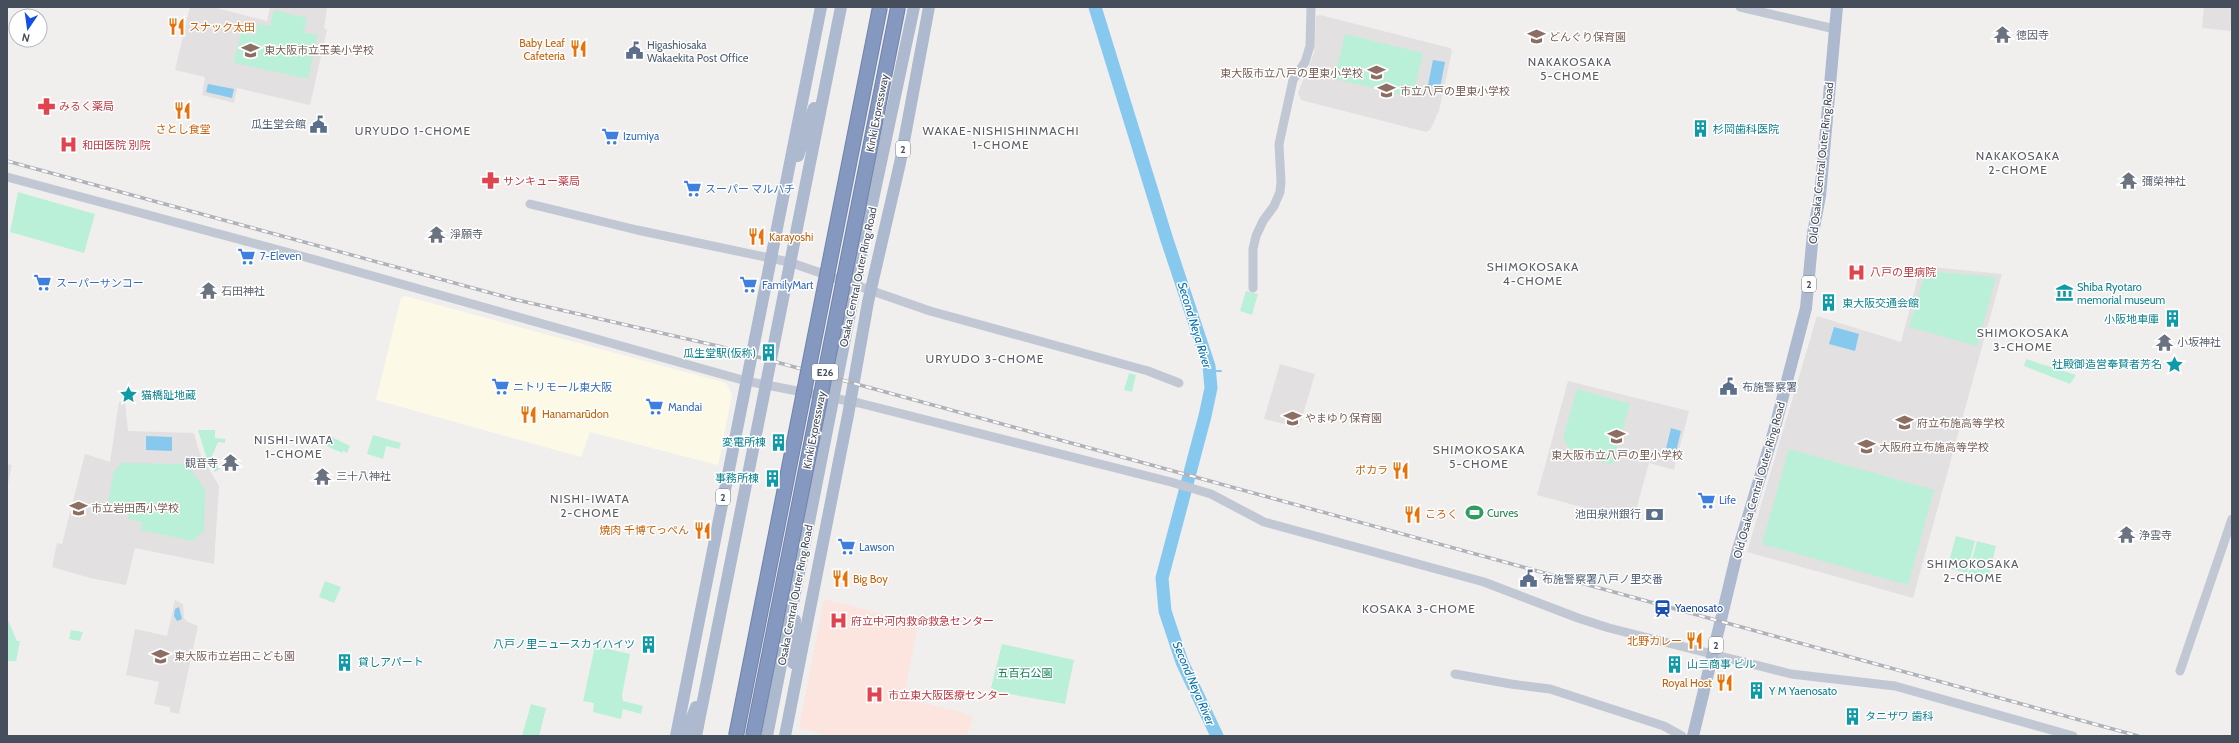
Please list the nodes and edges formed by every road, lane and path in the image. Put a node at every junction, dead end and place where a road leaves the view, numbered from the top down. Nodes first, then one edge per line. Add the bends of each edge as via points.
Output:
1 (821, 7) edge
2 (841, 7) edge
3 (880, 7) edge
4 (898, 7) edge
5 (914, 7) edge
6 (926, 7) edge
7 (929, 7) edge
8 (1311, 7) edge
9 (1740, 7) edge
10 (1837, 7) edge
11 (1835, 29) junction
12 (834, 42) junction
13 (896, 98) junction
14 (7, 177) edge
15 (782, 202) junction
16 (530, 204) dead end
17 (771, 257) junction
18 (789, 262) junction
19 (856, 285) junction
20 (1253, 288) dead end
21 (870, 289) junction
22 (746, 381) junction
23 (1178, 383) dead end
24 (764, 384) junction
25 (833, 398) junction
26 (851, 402) junction
27 (2232, 518) edge
28 (794, 598) junction
29 (1713, 655) junction
30 (709, 671) junction
31 (2180, 671) dead end
32 (1455, 674) dead end
33 (789, 716) junction
34 (676, 736) edge
35 (685, 736) edge
36 (696, 736) edge
37 (736, 736) edge
38 (753, 736) edge
39 (767, 736) edge
40 (785, 736) edge
41 (1682, 736) edge
42 (1693, 736) edge
43 (2073, 736) edge

1 - 15 main road, 2
2 - 12 main road, 2
3 - 37 highway, Kinki Expressway / E26, bridge
4 - 38 highway, Kinki Expressway / E26, bridge
5 - 13 main road, Osaka Central Outer Ring Road / 2
6 - 13 main road
7 - 21 main road, 2 via 900,163
8 - 20 street via 1310,46 1305,62 1293,80 1280,144 1280,192 1274,206 1263,220 1253,249
9 - 11 street
10 - 11 main road, Old Osaka Central Outer Ring Road / 2
11 - 29 main road, Old Osaka Central Outer Ring Road / 2 via 1820,196 1806,308 1774,431 1737,553
12 - 15 main road
12 - 18 main road, 2
13 - 19 main road, Osaka Central Outer Ring Road / 2
14 - 22 street via 312,259
15 - 17 main road, 2
16 - 17 street via 637,230
17 - 18 street
17 - 22 main road, 2
18 - 19 street
18 - 24 main road, 2
19 - 21 street
19 - 25 main road, Osaka Central Outer Ring Road / 2
21 - 23 street via 930,311 1148,371
21 - 26 main road, 2
22 - 24 street
22 - 34 main road, 2
24 - 25 street
24 - 30 main road, 2
25 - 26 street
25 - 28 main road, Osaka Central Outer Ring Road / 2
26 - 29 street via 1171,482 1211,494 1264,522 1484,582 1578,618
26 - 33 main road, 2
27 - 31 street
28 - 33 main road via 795,633
28 - 39 main road, Osaka Central Outer Ring Road / 2
29 - 42 main road, Old Osaka Central Outer Ring Road / 2
29 - 43 street via 1791,674 1895,686
30 - 35 main road
30 - 36 main road, 2
32 - 41 street via 1550,689 1664,726
33 - 40 main road, 2

